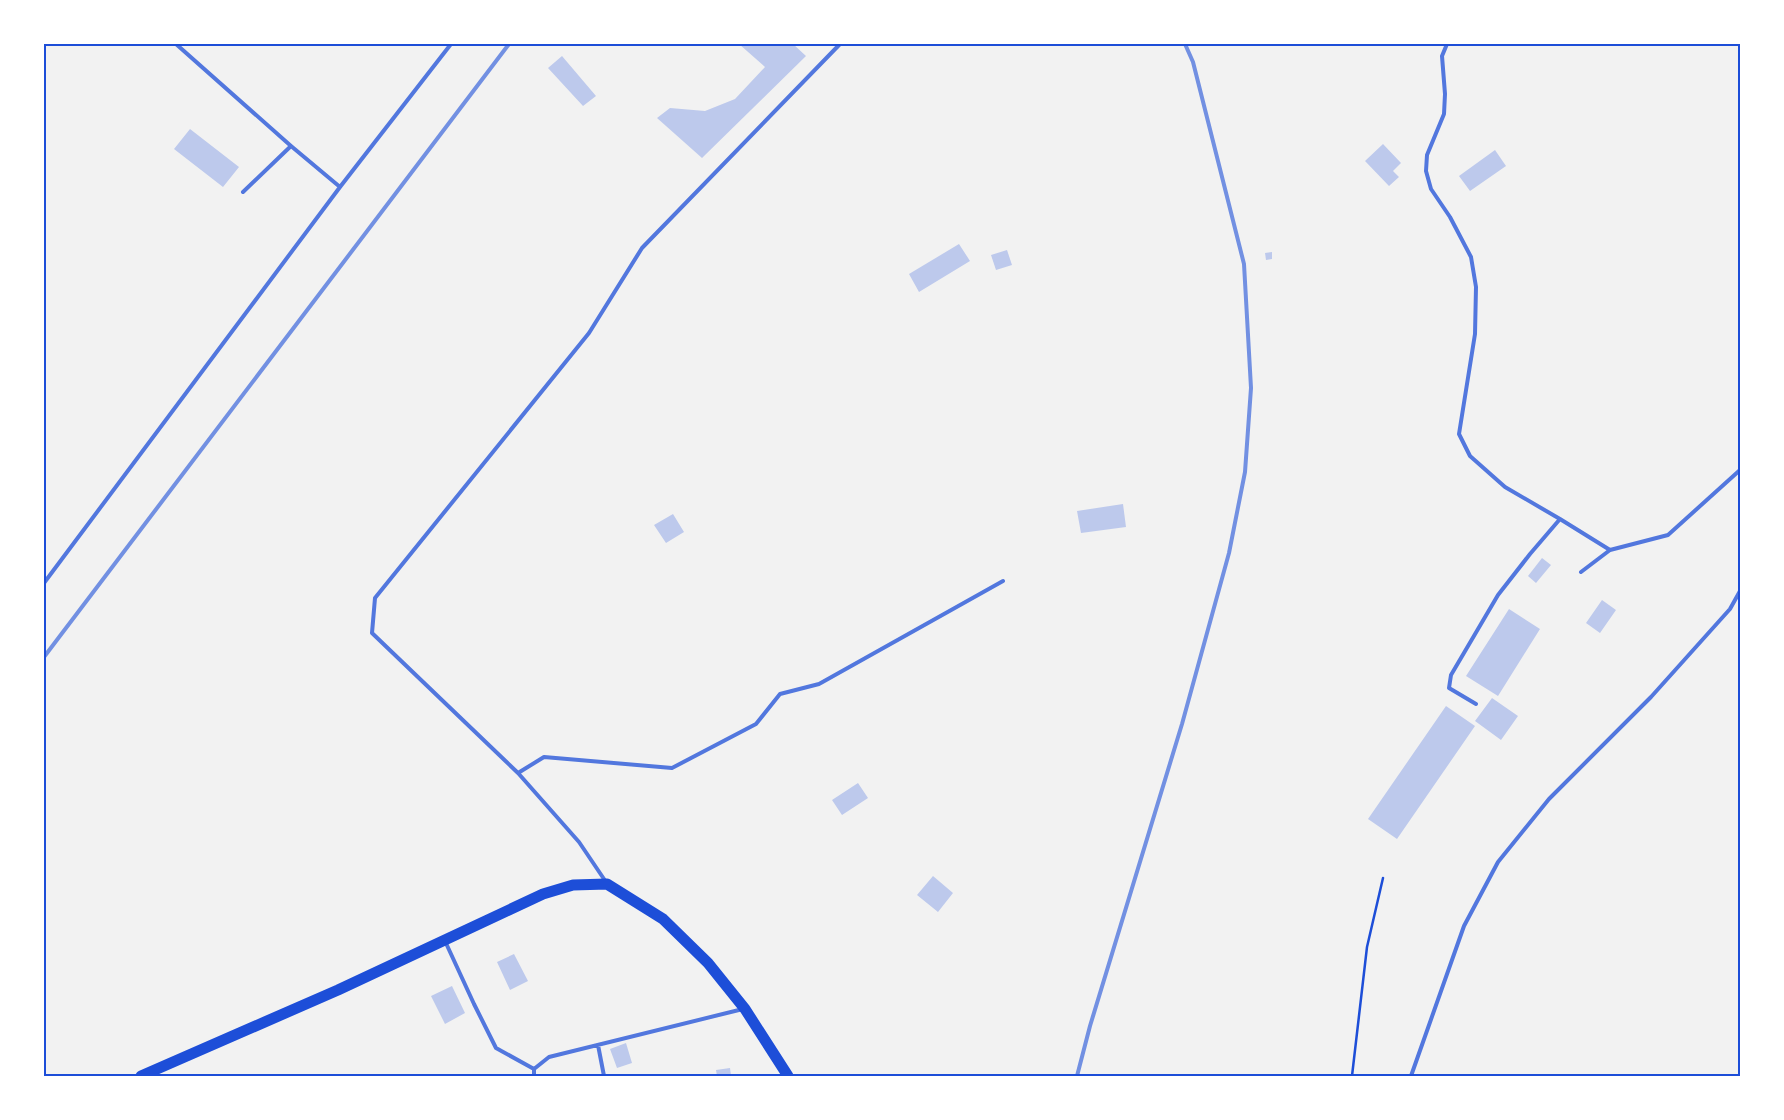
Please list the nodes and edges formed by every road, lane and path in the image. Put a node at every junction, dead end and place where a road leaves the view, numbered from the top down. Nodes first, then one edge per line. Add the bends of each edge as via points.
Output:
1 (176, 44) edge
2 (451, 44) edge
3 (840, 44) edge
4 (1446, 44) edge
5 (291, 146) junction
6 (340, 187) junction
7 (242, 192) dead end
8 (1740, 470) edge
9 (1560, 519) junction
10 (1610, 550) junction
11 (1581, 572) dead end
12 (1003, 581) dead end
13 (44, 583) edge
14 (1740, 591) edge
15 (1476, 704) dead end
16 (518, 773) junction
17 (1383, 878) dead end
18 (607, 884) junction
19 (445, 941) junction
20 (745, 1009) junction
21 (598, 1045) junction
22 (534, 1069) junction
23 (141, 1076) edge
24 (534, 1076) edge
25 (604, 1076) edge
26 (788, 1076) edge
27 (1352, 1076) edge
28 (1412, 1076) edge

1 - 5 lane
2 - 6 lane
3 - 16 lane via 642,248 589,333 375,598 372,633
4 - 9 lane via 1442,56 1446,94 1444,114 1427,155 1426,171 1431,188 1471,257 1476,287 1475,334 1459,434 1470,456 1505,487
5 - 6 lane
5 - 7 lane
6 - 13 lane
8 - 10 lane via 1668,535
9 - 10 lane
9 - 15 lane via 1498,595 1451,675 1449,688
10 - 11 lane
12 - 16 lane via 820,684 780,694 756,724 672,768 544,758
14 - 28 lane via 1730,609 1651,697 1549,799 1498,862 1464,926
16 - 18 lane via 580,842
17 - 27 path via 1367,947
18 - 19 main road via 572,885 543,894
18 - 20 main road via 663,919 708,962
19 - 22 lane via 496,1048
19 - 23 main road
20 - 21 lane
20 - 26 main road
21 - 22 lane via 550,1057
21 - 25 lane
22 - 24 lane

